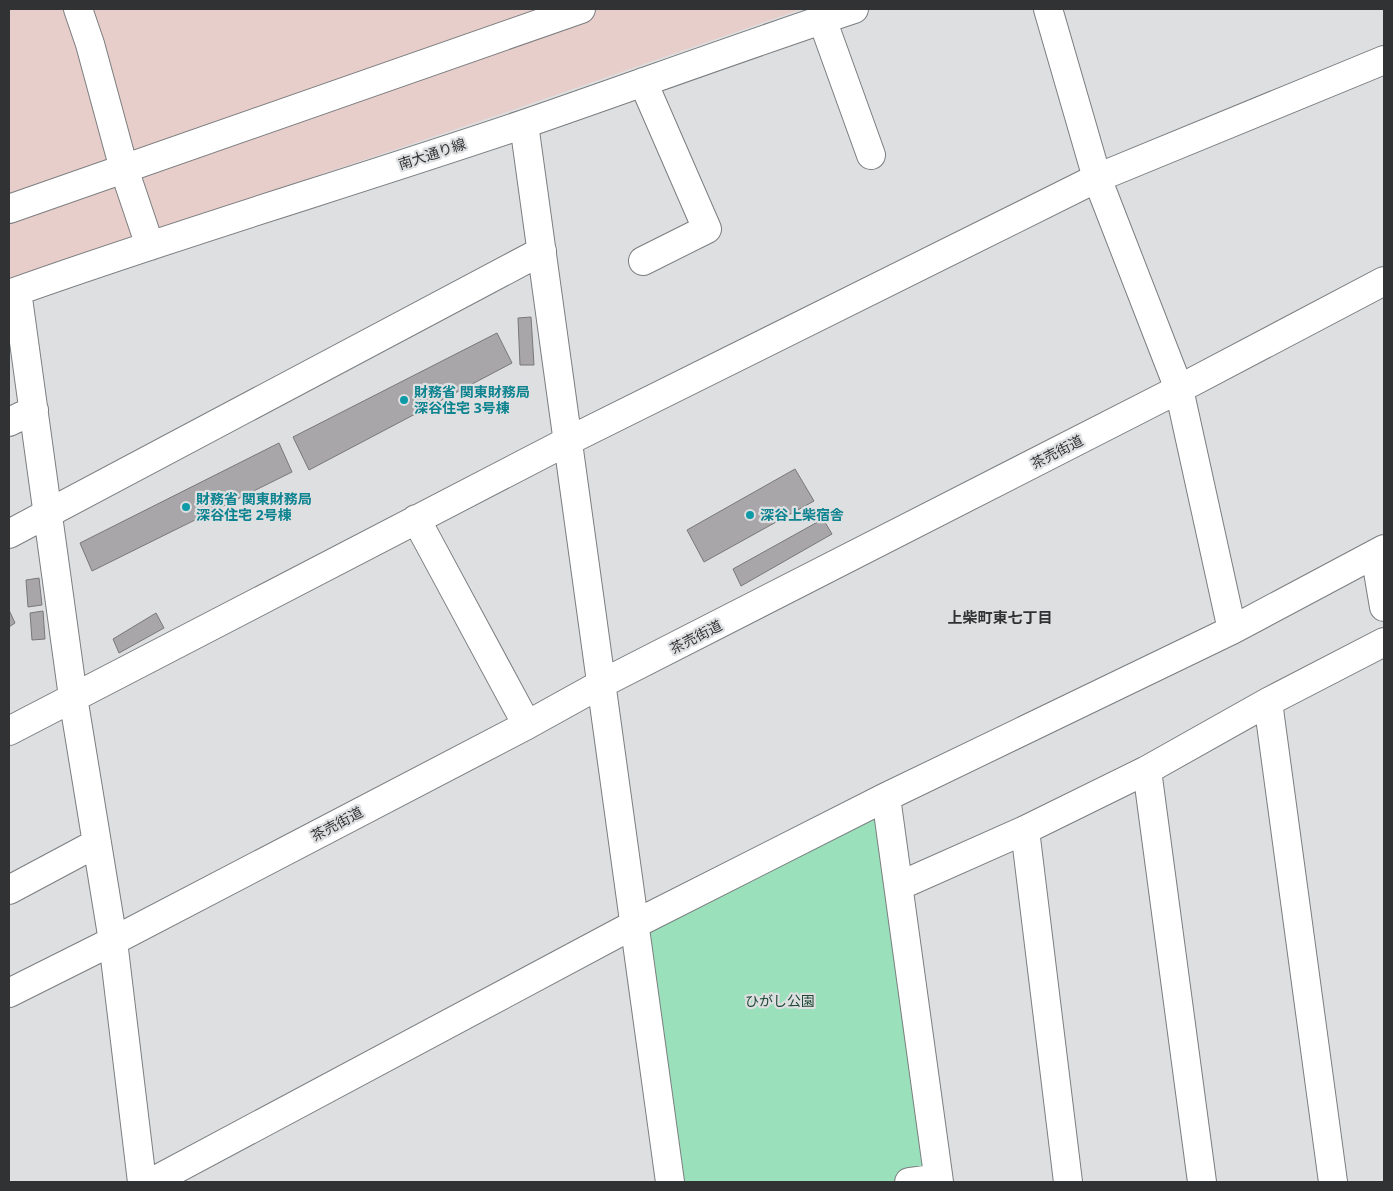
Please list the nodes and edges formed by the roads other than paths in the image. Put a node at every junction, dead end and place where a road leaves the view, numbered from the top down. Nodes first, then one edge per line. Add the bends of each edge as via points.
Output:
1 (78, 9) edge
2 (581, 9) edge
3 (854, 9) edge
4 (1048, 9) edge
5 (822, 19) junction
6 (1384, 60) edge
7 (643, 82) junction
8 (524, 124) junction
9 (871, 155) dead end
10 (124, 169) junction
11 (1097, 178) junction
12 (9, 209) edge
13 (150, 246) junction
14 (542, 251) junction
15 (643, 261) dead end
16 (1384, 282) edge
17 (13, 293) edge
18 (1179, 389) junction
19 (34, 410) junction
20 (9, 422) edge
21 (568, 441) junction
22 (48, 515) junction
23 (416, 519) junction
24 (9, 534) edge
25 (1380, 552) edge
26 (1384, 607) edge
27 (1232, 630) junction
28 (1384, 642) edge
29 (602, 684) junction
30 (73, 697) junction
31 (1268, 702) junction
32 (527, 725) junction
33 (9, 731) edge
34 (1147, 770) junction
35 (886, 796) junction
36 (1025, 830) junction
37 (97, 843) junction
38 (899, 886) junction
39 (9, 890) edge
40 (635, 924) junction
41 (113, 941) junction
42 (9, 993) edge
43 (938, 1180) edge
44 (142, 1182) edge
45 (152, 1182) edge
46 (670, 1182) edge
47 (909, 1182) edge
48 (1068, 1182) edge
49 (1202, 1182) edge
50 (1332, 1182) edge

1 - 10 street
2 - 10 street
3 - 5 street, 南大通り線
4 - 11 street
5 - 7 street, 南大通り線
5 - 9 street
6 - 11 street
7 - 8 street, 南大通り線
7 - 15 street via 707,229
8 - 13 street, 南大通り線
8 - 14 street
10 - 12 street
10 - 13 street
11 - 18 street
11 - 21 street
13 - 17 street, 南大通り線
14 - 21 street
14 - 22 street
16 - 18 street, 茶売街道
17 - 19 street
18 - 27 street
18 - 29 street, 茶売街道
19 - 20 street
19 - 22 street
21 - 23 street
21 - 29 street
22 - 24 street
22 - 30 street
23 - 30 street
23 - 32 street
25 - 26 street
25 - 27 street
27 - 35 street
28 - 31 street
29 - 32 street, 茶売街道
29 - 40 street
30 - 33 street
30 - 37 street
31 - 34 street
31 - 50 street
32 - 41 street, 茶売街道
34 - 36 street
34 - 49 street
35 - 38 street
35 - 40 street
36 - 38 street
36 - 48 street
37 - 39 street
37 - 41 street
38 - 43 street
40 - 45 street
40 - 46 street
41 - 42 street, 茶売街道
41 - 44 street
43 - 47 street

